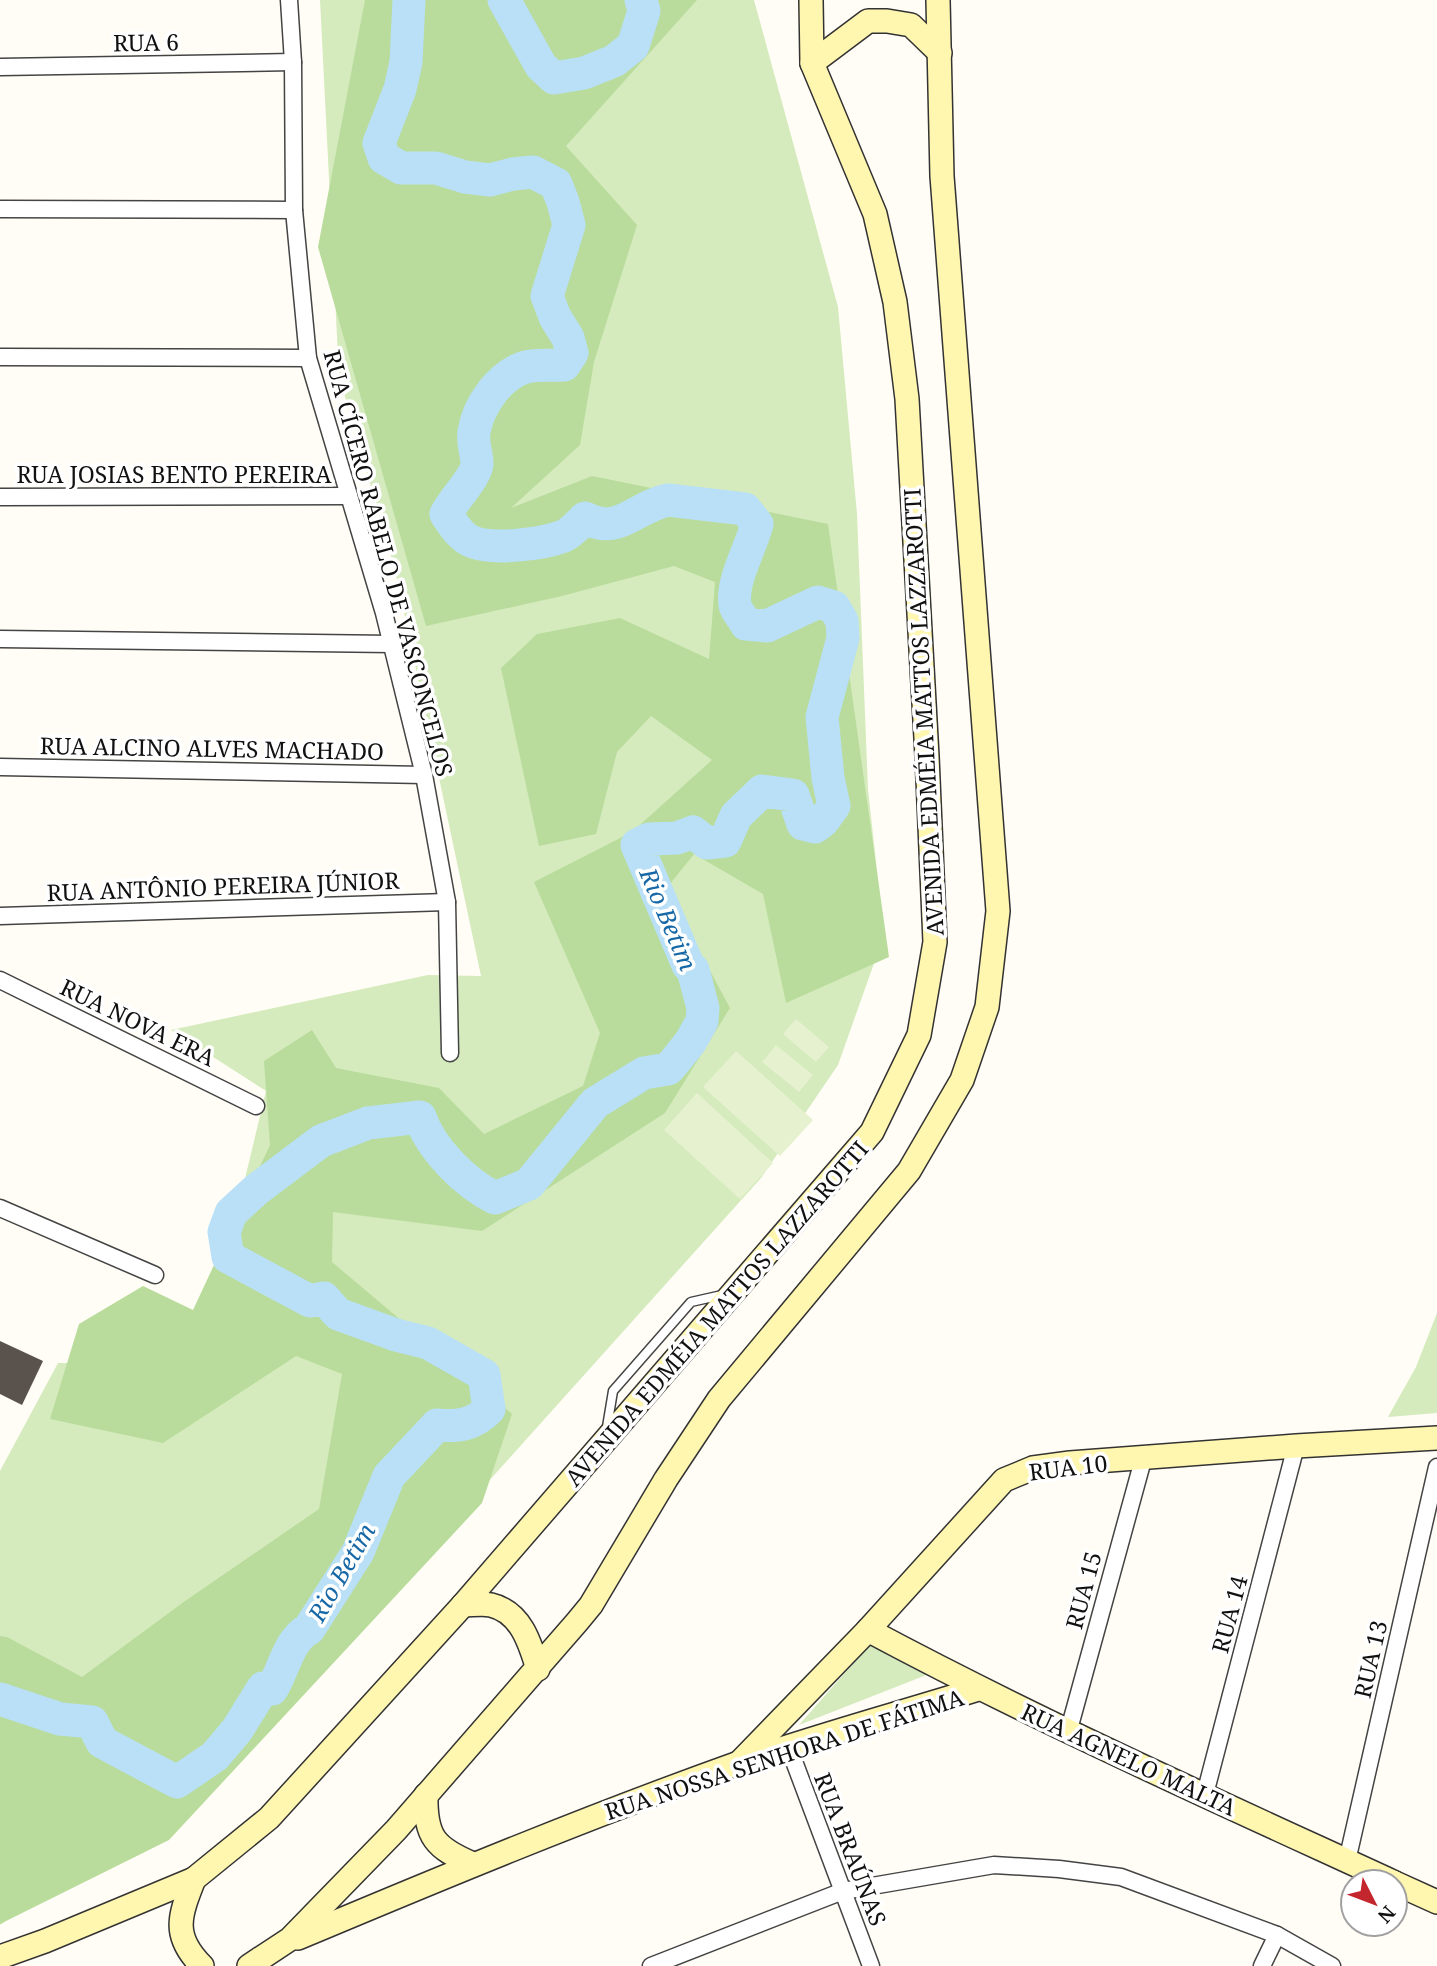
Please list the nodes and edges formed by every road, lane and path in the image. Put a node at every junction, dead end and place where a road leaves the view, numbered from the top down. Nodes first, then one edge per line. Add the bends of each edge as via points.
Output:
1 (289, 0) edge
2 (811, 0) edge
3 (938, 0) edge
4 (940, 53) junction
5 (293, 62) junction
6 (812, 63) junction
7 (0, 67) edge
8 (0, 209) edge
9 (293, 210) junction
10 (0, 356) edge
11 (308, 358) junction
12 (349, 496) junction
13 (0, 497) edge
14 (0, 639) edge
15 (392, 643) junction
16 (0, 766) edge
17 (424, 775) junction
18 (447, 902) junction
19 (0, 916) edge
20 (0, 980) edge
21 (450, 1052) dead end
22 (256, 1106) dead end
23 (0, 1208) edge
24 (155, 1275) dead end
25 (1437, 1438) edge
26 (1296, 1446) junction
27 (1143, 1460) junction
28 (1437, 1467) edge
29 (463, 1605) junction
30 (868, 1630) junction
31 (538, 1668) junction
32 (978, 1689) junction
33 (1068, 1733) junction
34 (789, 1748) junction
35 (739, 1763) junction
36 (1205, 1794) junction
37 (426, 1795) junction
38 (1348, 1861) junction
39 (472, 1864) junction
40 (1363, 1868) edge
41 (194, 1879) junction
42 (1409, 1889) edge
43 (843, 1891) junction
44 (1437, 1902) edge
45 (1277, 1935) junction
46 (282, 1945) junction
47 (0, 1957) edge
48 (202, 1966) edge
49 (249, 1966) edge
50 (651, 1966) edge
51 (871, 1966) edge
52 (1262, 1966) edge
53 (1332, 1966) edge

1 - 5 street, RUA CÍCERO RABELO DE VASCONCELOS
2 - 6 main road, AVENIDA EDMÉIA MATTOS LAZZAROTTI
3 - 4 main road
4 - 6 main road via 911,25 868,21
4 - 31 main road via 942,176 998,911 987,1007 962,1080 909,1171 719,1399 591,1605
5 - 7 street, RUA 6
5 - 9 street, RUA CÍCERO RABELO DE VASCONCELOS
6 - 29 main road, AVENIDA EDMÉIA MATTOS LAZZAROTTI via 875,214 895,302 907,399 935,942 919,1035 872,1132
8 - 9 street
9 - 11 street, RUA CÍCERO RABELO DE VASCONCELOS
10 - 11 street
11 - 12 street, RUA CÍCERO RABELO DE VASCONCELOS
12 - 13 street, RUA JOSIAS BENTO PEREIRA
12 - 15 street, RUA CÍCERO RABELO DE VASCONCELOS
14 - 15 street
15 - 17 street, RUA CÍCERO RABELO DE VASCONCELOS
16 - 17 street, RUA ALCINO ALVES MACHADO
17 - 18 street, RUA CÍCERO RABELO DE VASCONCELOS
18 - 19 street, RUA ANTÔNIO PEREIRA JÚNIOR
18 - 21 street, RUA CÍCERO RABELO DE VASCONCELOS
20 - 22 street, RUA NOVA ERA
23 - 24 street
25 - 26 main road, RUA 10
26 - 27 main road, RUA 10
26 - 36 street, RUA 14
27 - 30 main road, RUA 10 via 1033,1468 1004,1480
27 - 33 street, RUA 15
28 - 38 street, RUA 13
29 - 31 main road via 489,1605 506,1611 528,1634
29 - 41 main road, AVENIDA EDMÉIA MATTOS LAZZAROTTI via 269,1818
30 - 32 main road, RUA AGNELO MALTA
30 - 35 main road, RUA 10
31 - 37 main road
32 - 33 main road, RUA AGNELO MALTA
32 - 34 main road, RUA NOSSA SENHORA DE FÁTIMA
33 - 36 main road, RUA AGNELO MALTA
34 - 35 main road, RUA NOSSA SENHORA DE FÁTIMA
34 - 43 street, RUA BRAÚNAS
35 - 39 main road, RUA NOSSA SENHORA DE FÁTIMA
36 - 38 main road, RUA AGNELO MALTA
37 - 39 main road via 431,1837 442,1849
37 - 46 main road
38 - 40 main road, RUA AGNELO MALTA
39 - 46 main road, RUA NOSSA SENHORA DE FÁTIMA
41 - 47 main road, AVENIDA EDMÉIA MATTOS LAZZAROTTI
41 - 48 main road via 180,1922 190,1955
42 - 44 main road, RUA AGNELO MALTA
43 - 45 street via 994,1865 1059,1869 1121,1877
43 - 50 street
43 - 51 street, RUA BRAÚNAS
45 - 52 street
45 - 53 street
46 - 49 main road

